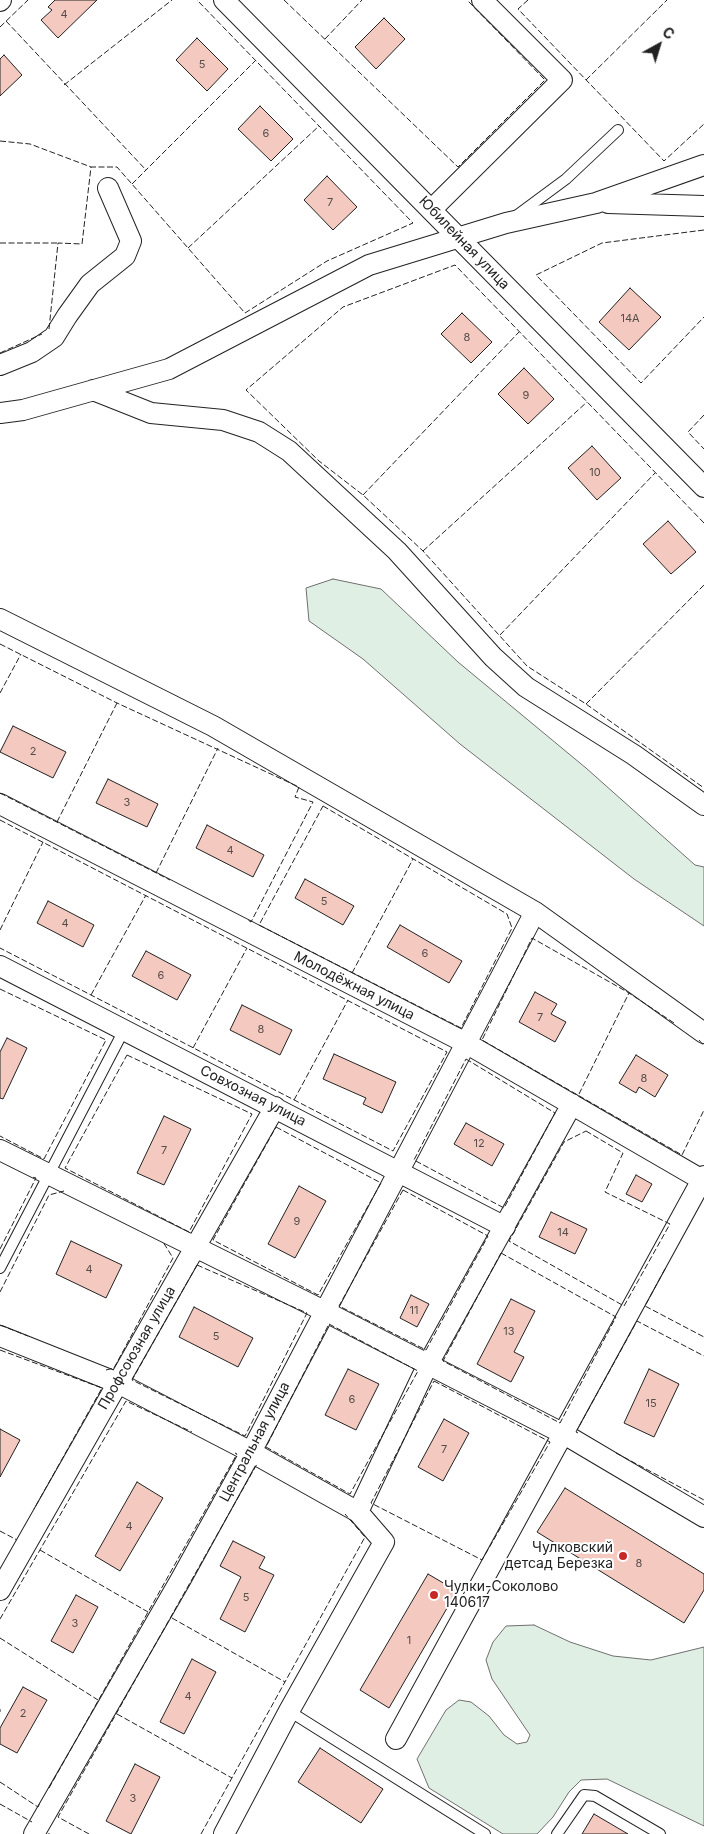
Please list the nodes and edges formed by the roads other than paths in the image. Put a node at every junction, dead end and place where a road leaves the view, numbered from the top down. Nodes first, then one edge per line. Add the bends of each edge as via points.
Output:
1 (224, 0) edge
2 (482, 0) edge
3 (618, 130) dead end
4 (704, 165) edge
5 (108, 188) dead end
6 (596, 203) junction
7 (704, 206) edge
8 (431, 210) junction
9 (506, 223) junction
10 (459, 238) junction
11 (0, 365) edge
12 (93, 390) junction
13 (0, 413) edge
14 (704, 488) edge
15 (0, 619) edge
16 (0, 804) edge
17 (704, 805) edge
18 (534, 912) junction
19 (0, 966) edge
20 (124, 1030) junction
21 (704, 1033) edge
22 (464, 1042) junction
23 (572, 1104) junction
24 (275, 1107) junction
25 (0, 1150) edge
26 (397, 1170) junction
27 (48, 1175) junction
28 (703, 1179) edge
29 (505, 1227) junction
30 (195, 1248) junction
31 (0, 1268) edge
32 (324, 1311) junction
33 (0, 1336) edge
34 (428, 1364) junction
35 (118, 1383) junction
36 (564, 1434) junction
37 (251, 1452) junction
38 (358, 1512) junction
39 (704, 1517) edge
40 (0, 1590) edge
41 (289, 1711) junction
42 (396, 1739) dead end
43 (34, 1834) edge
44 (224, 1834) edge
45 (485, 1834) edge
46 (557, 1834) edge
47 (660, 1834) edge

1 - 8 street, Юбилейная улица
2 - 8 street via 562,80
3 - 9 lane via 566,179
4 - 6 street
5 - 11 street via 131,241 125,256 90,284 54,337 32,352
6 - 7 street
6 - 9 street
8 - 10 street, Юбилейная улица
9 - 10 street
10 - 12 street via 369,265 169,369
10 - 14 street, Юбилейная улица
12 - 13 street via 23,410
12 - 17 street via 151,413 223,420 259,432 289,451 397,551 493,657 526,687 634,755
15 - 18 street via 213,726
16 - 22 street, Молодёжная улица
18 - 21 street
18 - 22 street, Центральная улица
19 - 20 street, Совхозная улица
20 - 24 street, Совхозная улица
20 - 27 lane
22 - 23 street, Молодёжная улица
22 - 26 street, Центральная улица
23 - 28 street, Молодёжная улица
23 - 29 street
24 - 26 street, Совхозная улица
24 - 30 street, Профсоюзная улица
25 - 27 street
26 - 29 street, Совхозная улица
26 - 32 street, Центральная улица
27 - 30 street
27 - 31 lane
28 - 36 street
29 - 34 street
30 - 32 street
30 - 35 street, Профсоюзная улица
32 - 34 street
32 - 37 street, Центральная улица
33 - 35 street
34 - 36 street
34 - 38 street
35 - 37 street
35 - 40 street, Профсоюзная улица
36 - 39 street
36 - 42 street
37 - 38 street
37 - 43 street, Центральная улица
38 - 41 street via 384,1542
41 - 44 street
41 - 45 lane
46 - 47 lane via 584,1795 595,1796

